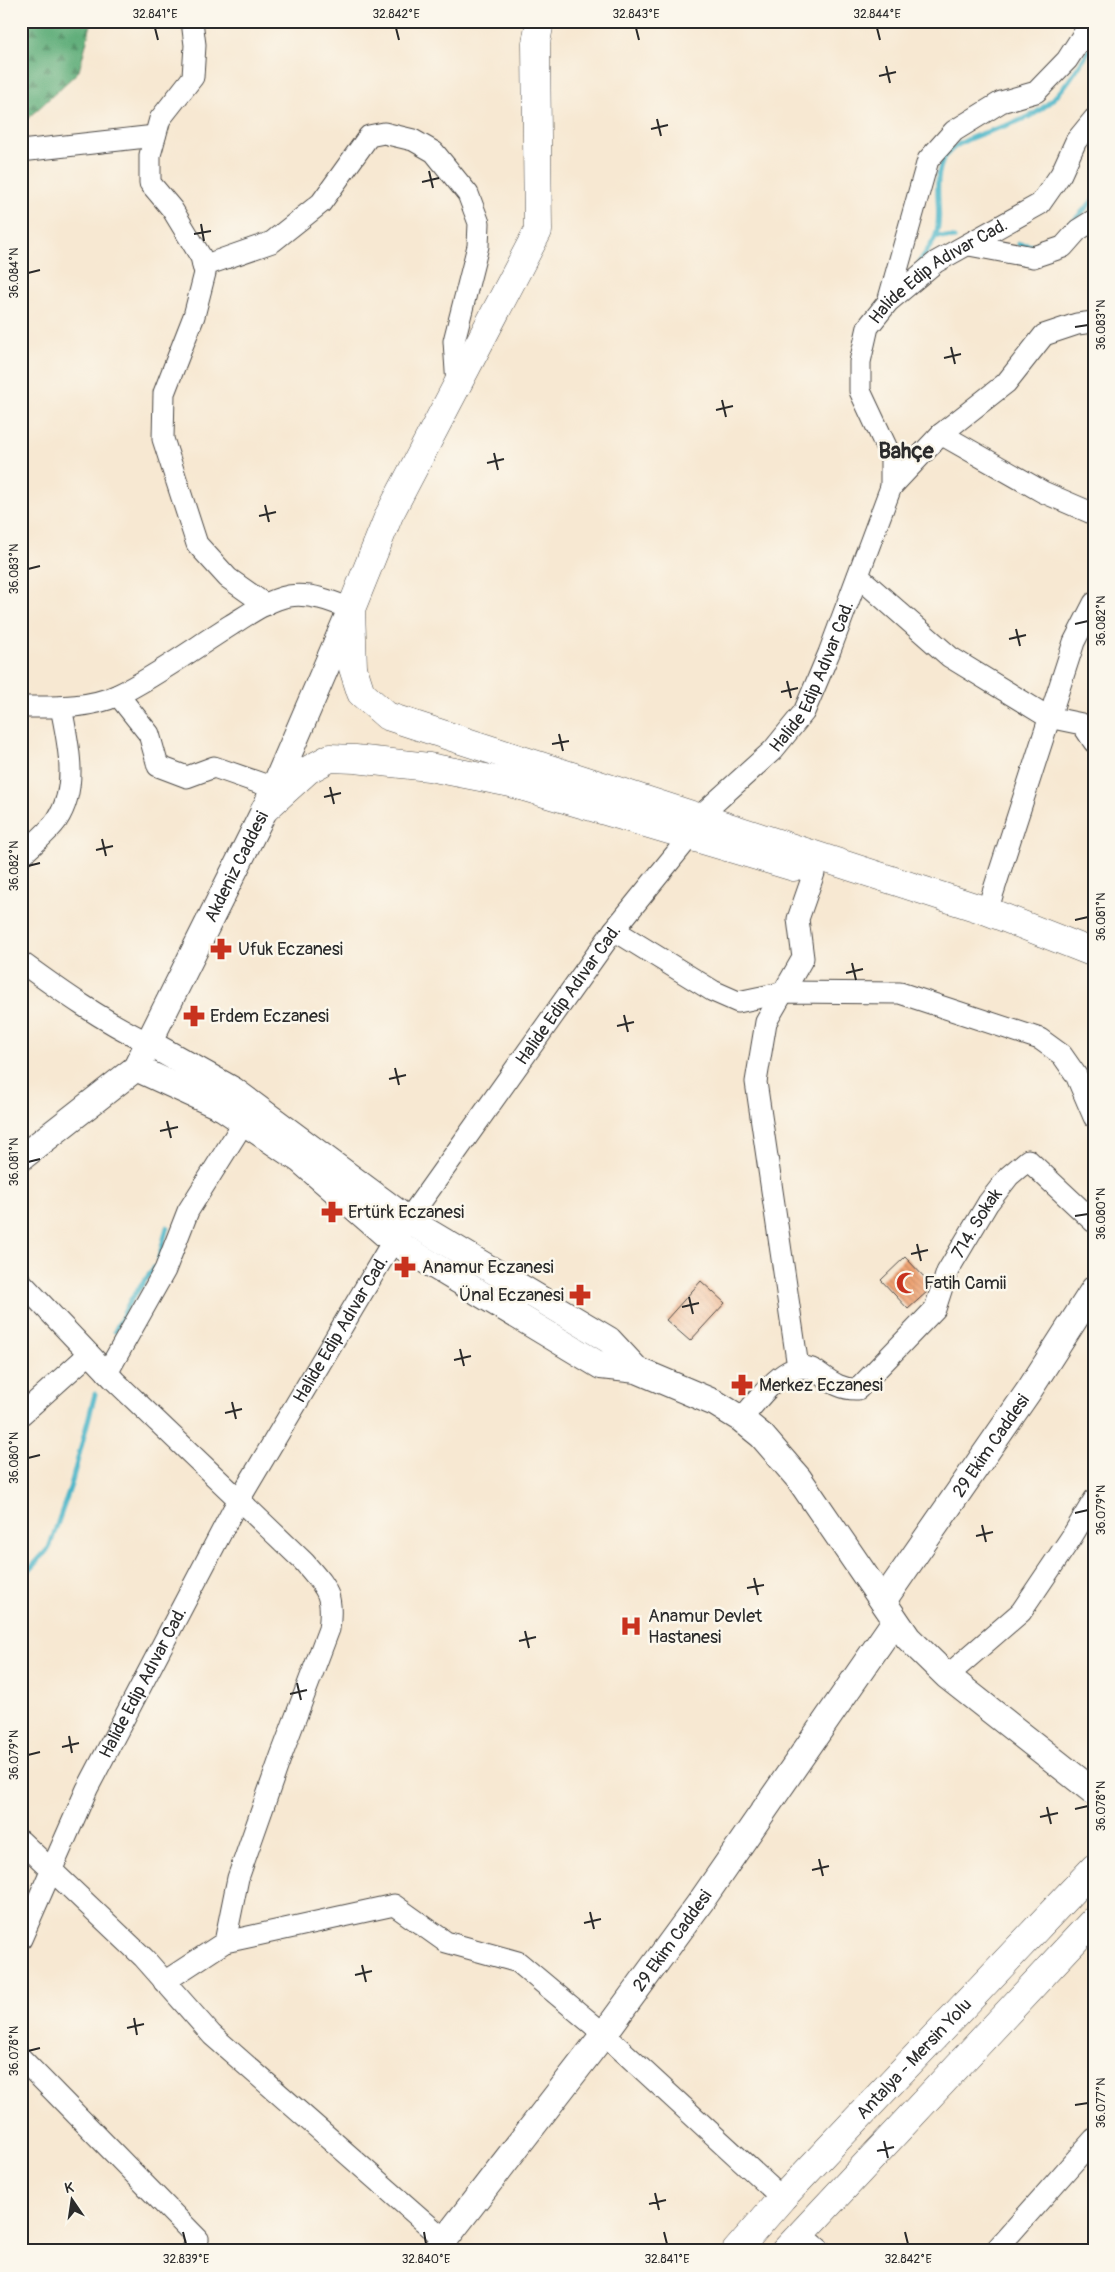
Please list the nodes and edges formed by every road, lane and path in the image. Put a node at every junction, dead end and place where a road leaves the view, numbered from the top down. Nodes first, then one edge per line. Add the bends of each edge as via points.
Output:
1 (192, 21) edge
2 (540, 21) edge
3 (1092, 21) edge
4 (1094, 119) edge
5 (155, 136) junction
6 (21, 152) edge
7 (1094, 220) edge
8 (969, 245) junction
9 (203, 266) junction
10 (888, 302) junction
11 (1094, 322) edge
12 (457, 386) junction
13 (941, 434) junction
14 (891, 487) junction
15 (1094, 514) edge
16 (858, 576) junction
17 (1094, 603) edge
18 (266, 605) junction
19 (351, 609) junction
20 (118, 695) junction
21 (21, 706) edge
22 (61, 706) junction
23 (1048, 717) junction
24 (1094, 742) edge
25 (270, 799) junction
26 (696, 826) junction
27 (21, 856) edge
28 (814, 873) junction
29 (987, 911) junction
30 (614, 930) junction
31 (1094, 954) edge
32 (21, 962) edge
33 (1094, 973) edge
34 (784, 992) junction
35 (149, 1043) junction
36 (136, 1068) junction
37 (1094, 1117) edge
38 (244, 1122) junction
39 (21, 1158) edge
40 (1094, 1222) edge
41 (400, 1230) junction
42 (21, 1282) edge
43 (1094, 1289) edge
44 (89, 1354) junction
45 (798, 1367) junction
46 (107, 1373) junction
47 (21, 1415) edge
48 (741, 1418) junction
49 (239, 1500) junction
50 (1094, 1500) edge
51 (889, 1611) junction
52 (948, 1676) junction
53 (1094, 1792) edge
54 (21, 1841) edge
55 (1094, 1868) edge
56 (50, 1870) junction
57 (1094, 1920) edge
58 (21, 1940) edge
59 (225, 1942) junction
60 (164, 1982) junction
61 (604, 2034) junction
62 (21, 2058) edge
63 (1094, 2139) edge
64 (782, 2198) junction
65 (792, 2242) edge
66 (440, 2245) edge
67 (192, 2251) edge
68 (736, 2251) edge
69 (822, 2251) edge
70 (995, 2251) edge

1 - 5 street via 195,45 193,77 160,119
2 - 12 main road via 536,43 538,230
3 - 10 street via 1067,60 1036,92 1001,102 954,131 928,160
4 - 8 street, Halide Edip Adıvar Cad. via 1076,141 1040,204
5 - 6 street
5 - 9 street via 150,156 150,183 172,209 201,257
7 - 8 street via 1078,230 1063,247 1033,257
8 - 10 street, Halide Edip Adıvar Cad. via 936,262
9 - 12 street via 272,242 321,203 369,136 384,132 413,140 434,152 468,194 479,223 478,246 454,341
9 - 18 street via 205,273 194,316 164,393 163,439 197,544 228,578
10 - 14 street, Halide Edip Adıvar Cad. via 868,327 860,362 860,391 892,457
11 - 13 street via 1044,335 1006,383
12 - 19 main road via 389,515
13 - 14 street
13 - 15 street via 1042,492
14 - 16 street, Halide Edip Adıvar Cad.
16 - 23 street via 950,657
16 - 26 street, Halide Edip Adıvar Cad. via 804,712 773,750
17 - 23 street via 1074,642
18 - 19 street via 288,596 306,596 326,599
18 - 20 street
19 - 25 street, Akdeniz Caddesi
19 - 26 main road via 353,668 361,693 387,716
20 - 22 street via 88,705
20 - 25 street via 149,734 158,766 187,777 214,768
21 - 22 street
22 - 27 street via 68,747 70,781 67,800 56,821
23 - 24 street via 1082,724
23 - 29 street
25 - 26 main road via 308,770 330,758 354,759 429,767 511,782
25 - 35 street, Akdeniz Caddesi
26 - 28 main road
26 - 29 main road
26 - 30 street, Halide Edip Adıvar Cad.
28 - 33 main road via 983,926
28 - 34 street via 798,919 803,958
29 - 31 main road
30 - 34 street via 712,991 738,1002
30 - 41 street, Halide Edip Adıvar Cad.
32 - 35 street via 73,999
34 - 37 street via 900,993 1040,1039 1062,1055 1076,1075
34 - 45 street via 766,1022 756,1082
35 - 36 street, Akdeniz Caddesi
35 - 41 street via 233,1090
36 - 38 street via 223,1108
36 - 39 street, Akdeniz Caddesi
38 - 41 street
38 - 46 street via 188,1211 165,1270
40 - 45 street, 714. Sokak via 1028,1160 988,1203 947,1272 935,1309 858,1388 848,1390 813,1368
41 - 48 street via 609,1340 637,1370 715,1403
41 - 49 street, Halide Edip Adıvar Cad.
42 - 44 street
43 - 51 street, 29 Ekim Caddesi
44 - 46 street
44 - 47 street
45 - 48 street via 783,1373
46 - 49 street
48 - 51 street via 762,1436 799,1479
49 - 56 street, Halide Edip Adıvar Cad. via 87,1789
49 - 59 street via 304,1562 328,1590 332,1609 329,1629 238,1878
50 - 52 street via 1021,1612
51 - 52 street via 908,1638
51 - 61 street, 29 Ekim Caddesi via 702,1900
52 - 53 street
54 - 56 street
55 - 64 main road, Antalya - Mersin Yolu
56 - 58 street, Halide Edip Adıvar Cad.
56 - 60 street via 144,1958
57 - 65 main road, Antalya - Mersin Yolu
59 - 60 street
59 - 61 street via 394,1905 446,1942 518,1962
60 - 66 street via 212,2035
61 - 64 street
61 - 66 street, 29 Ekim Caddesi
62 - 67 street via 198,2239
63 - 70 street
64 - 68 main road, Antalya - Mersin Yolu
65 - 69 street

